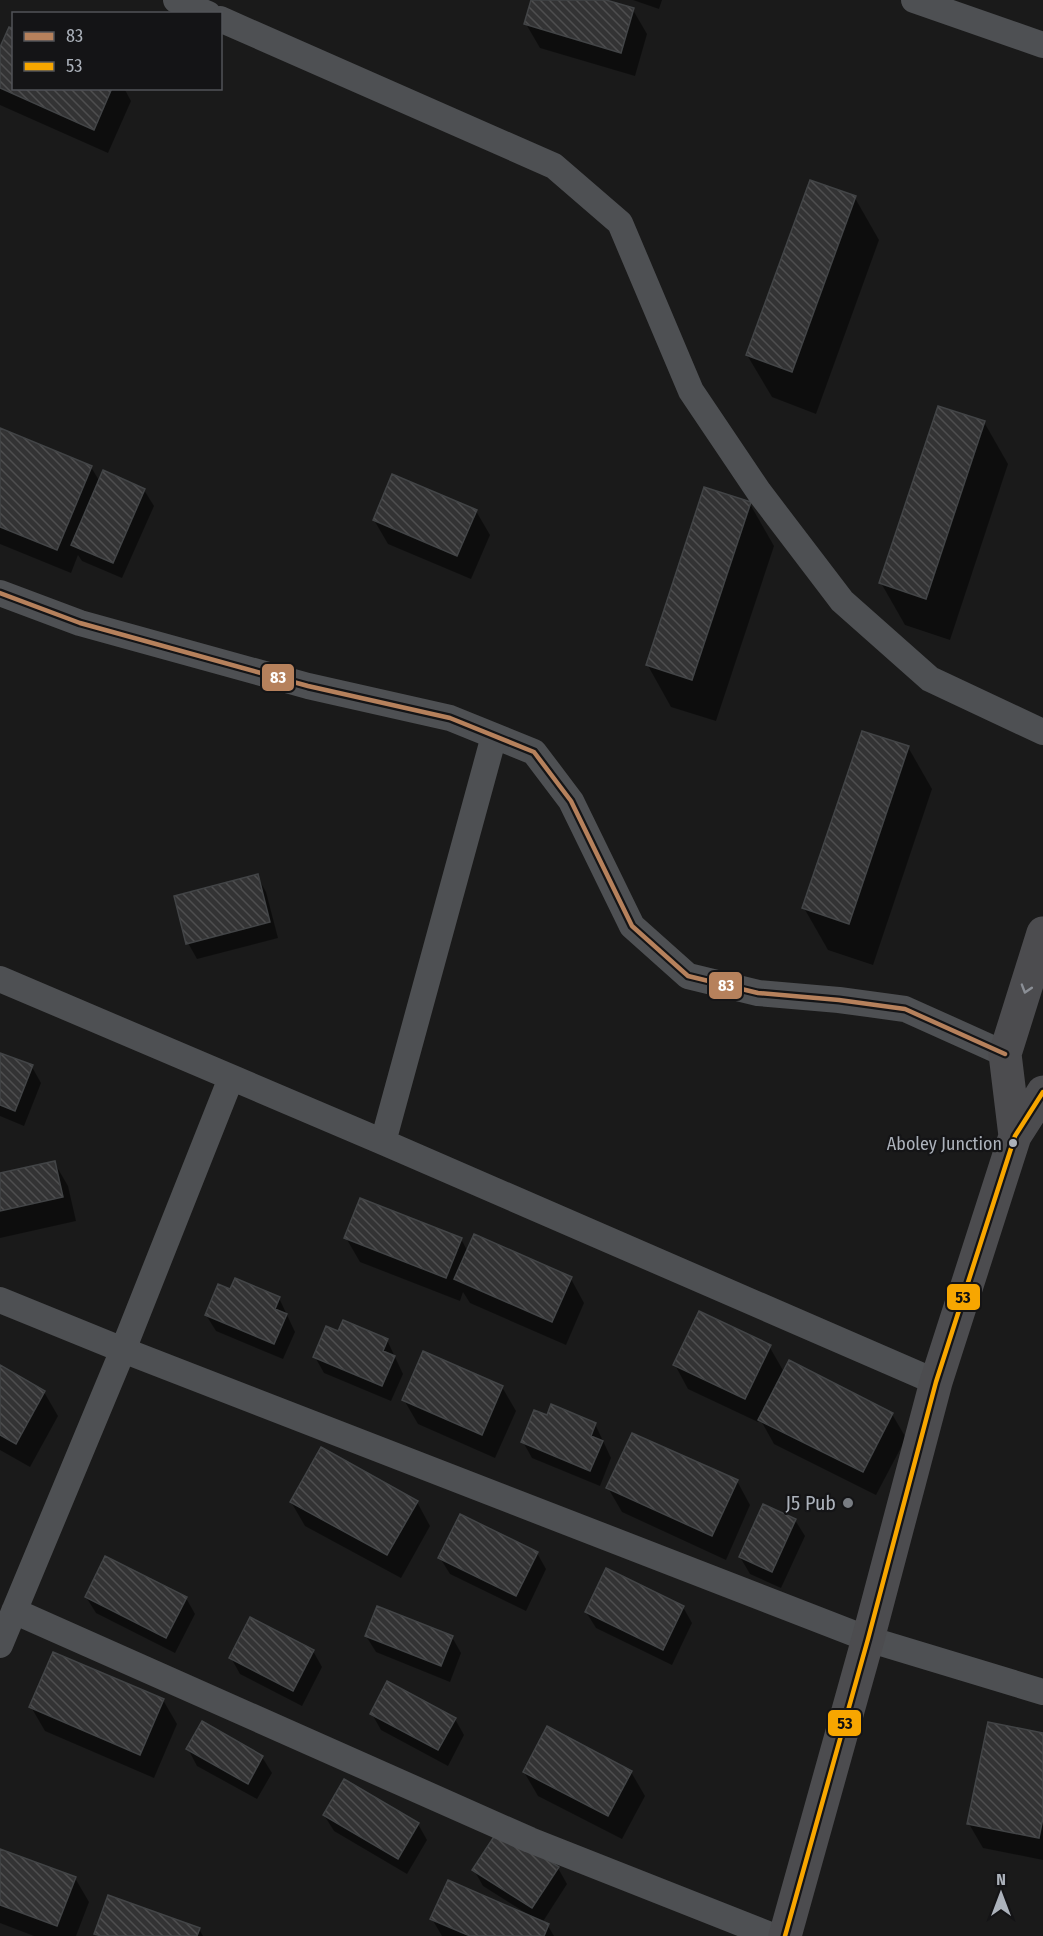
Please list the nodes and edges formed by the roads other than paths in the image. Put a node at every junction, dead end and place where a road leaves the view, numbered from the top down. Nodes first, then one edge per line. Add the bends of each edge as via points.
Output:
1 (176, 0) edge
2 (914, 0) edge
3 (203, 12) edge
4 (222, 20) edge
5 (1043, 45) edge
6 (0, 593) edge
7 (1043, 732) edge
8 (494, 736) junction
9 (1043, 933) edge
10 (0, 980) edge
11 (1005, 1054) junction
12 (231, 1078) junction
13 (1043, 1092) edge
14 (1015, 1136) junction
15 (383, 1142) junction
16 (0, 1300) edge
17 (123, 1350) junction
18 (936, 1382) junction
19 (14, 1611) junction
20 (868, 1639) junction
21 (0, 1646) edge
22 (1043, 1692) edge
23 (773, 1936) edge
24 (785, 1936) edge

1 - 3 street
2 - 5 street
4 - 7 street via 554,166 620,223 691,391 759,492 842,601 930,680
6 - 8 street via 80,623 308,686 450,718
8 - 11 street via 534,752 571,801 632,926 688,976 758,993 905,1009
8 - 15 street
9 -> 11 highway
10 - 12 street
11 - 14 highway
12 - 15 street
12 - 17 street
13 - 14 highway
14 - 18 highway
15 - 18 street
16 - 17 street
17 - 19 street
17 - 20 street
18 - 20 highway
19 - 21 street
19 - 23 street via 530,1840
20 - 22 street
20 - 24 highway

